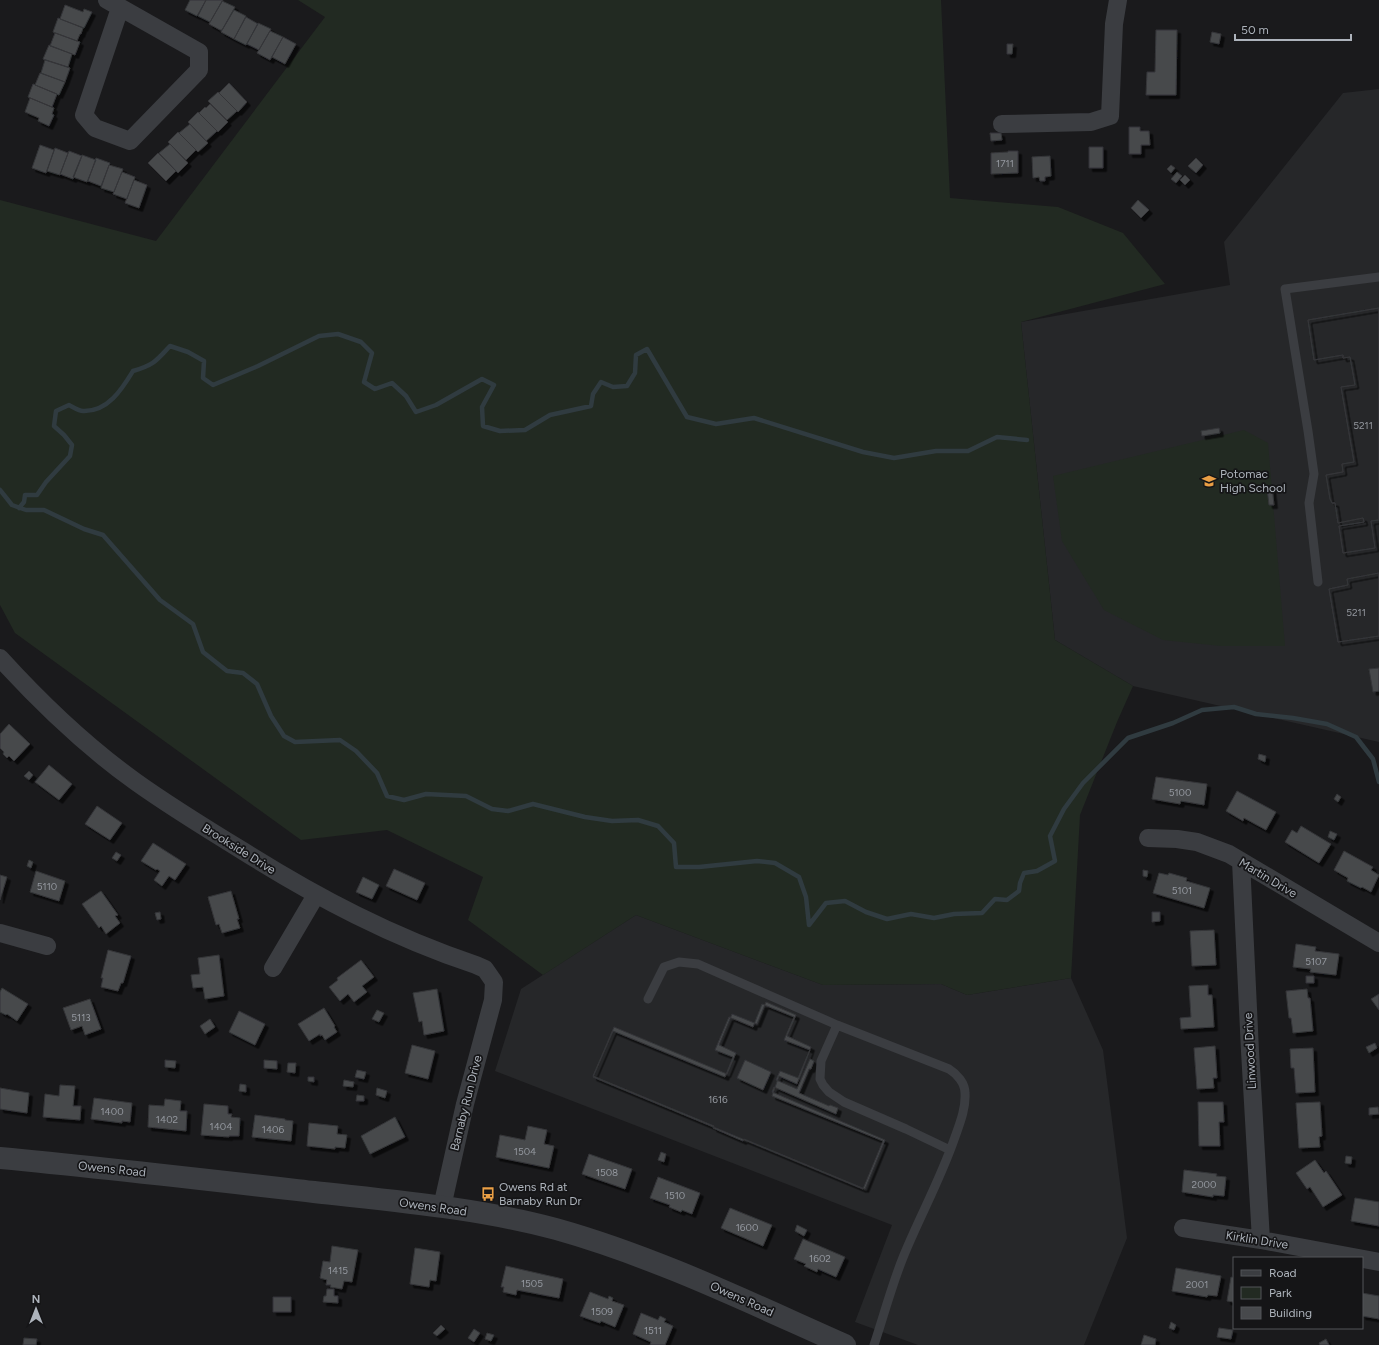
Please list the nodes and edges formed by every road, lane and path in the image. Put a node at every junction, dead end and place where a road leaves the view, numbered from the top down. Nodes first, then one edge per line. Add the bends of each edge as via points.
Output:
1 (1118, 0) edge
2 (113, 4) edge
3 (1002, 124) dead end
4 (1379, 277) edge
5 (1318, 582) dead end
6 (0, 658) edge
7 (1148, 838) dead end
8 (1241, 861) junction
9 (316, 895) junction
10 (0, 933) edge
11 (1379, 943) edge
12 (47, 946) dead end
13 (273, 968) dead end
14 (648, 999) dead end
15 (492, 1000) joint
16 (837, 1025) junction
17 (950, 1150) junction
18 (0, 1158) edge
19 (442, 1207) junction
20 (1183, 1228) dead end
21 (1261, 1240) junction
22 (1352, 1257) edge
23 (1363, 1259) edge
24 (1379, 1262) edge
25 (845, 1345) edge
26 (874, 1345) edge

1 - 3 street via 1114,24 1110,116 1091,122
2 - 2 street via 84,115 95,128 130,141 199,70 199,52
4 - 5 lane via 1285,289 1314,474 1309,503
6 - 9 street, Brookside Drive via 25,686 75,733 135,781 194,821
7 - 8 street, Martin Drive via 1197,842
8 - 11 street, Martin Drive
8 - 21 street, Linwood Drive
9 - 13 street
9 - 15 street, Brookside Drive via 416,943 485,969 494,982
10 - 12 street
14 - 16 lane via 664,967 678,962 698,964
15 - 19 street, Barnaby Run Drive
16 - 17 lane via 821,1061 820,1079 829,1092 844,1102
16 - 17 lane via 939,1064 955,1073 964,1084 966,1092 964,1109
17 - 26 lane via 904,1256
18 - 19 street, Owens Road
19 - 25 street, Owens Road via 556,1229 637,1255
20 - 21 street, Kirklin Drive
21 - 22 street, Kirklin Drive
23 - 24 street, Kirklin Drive

